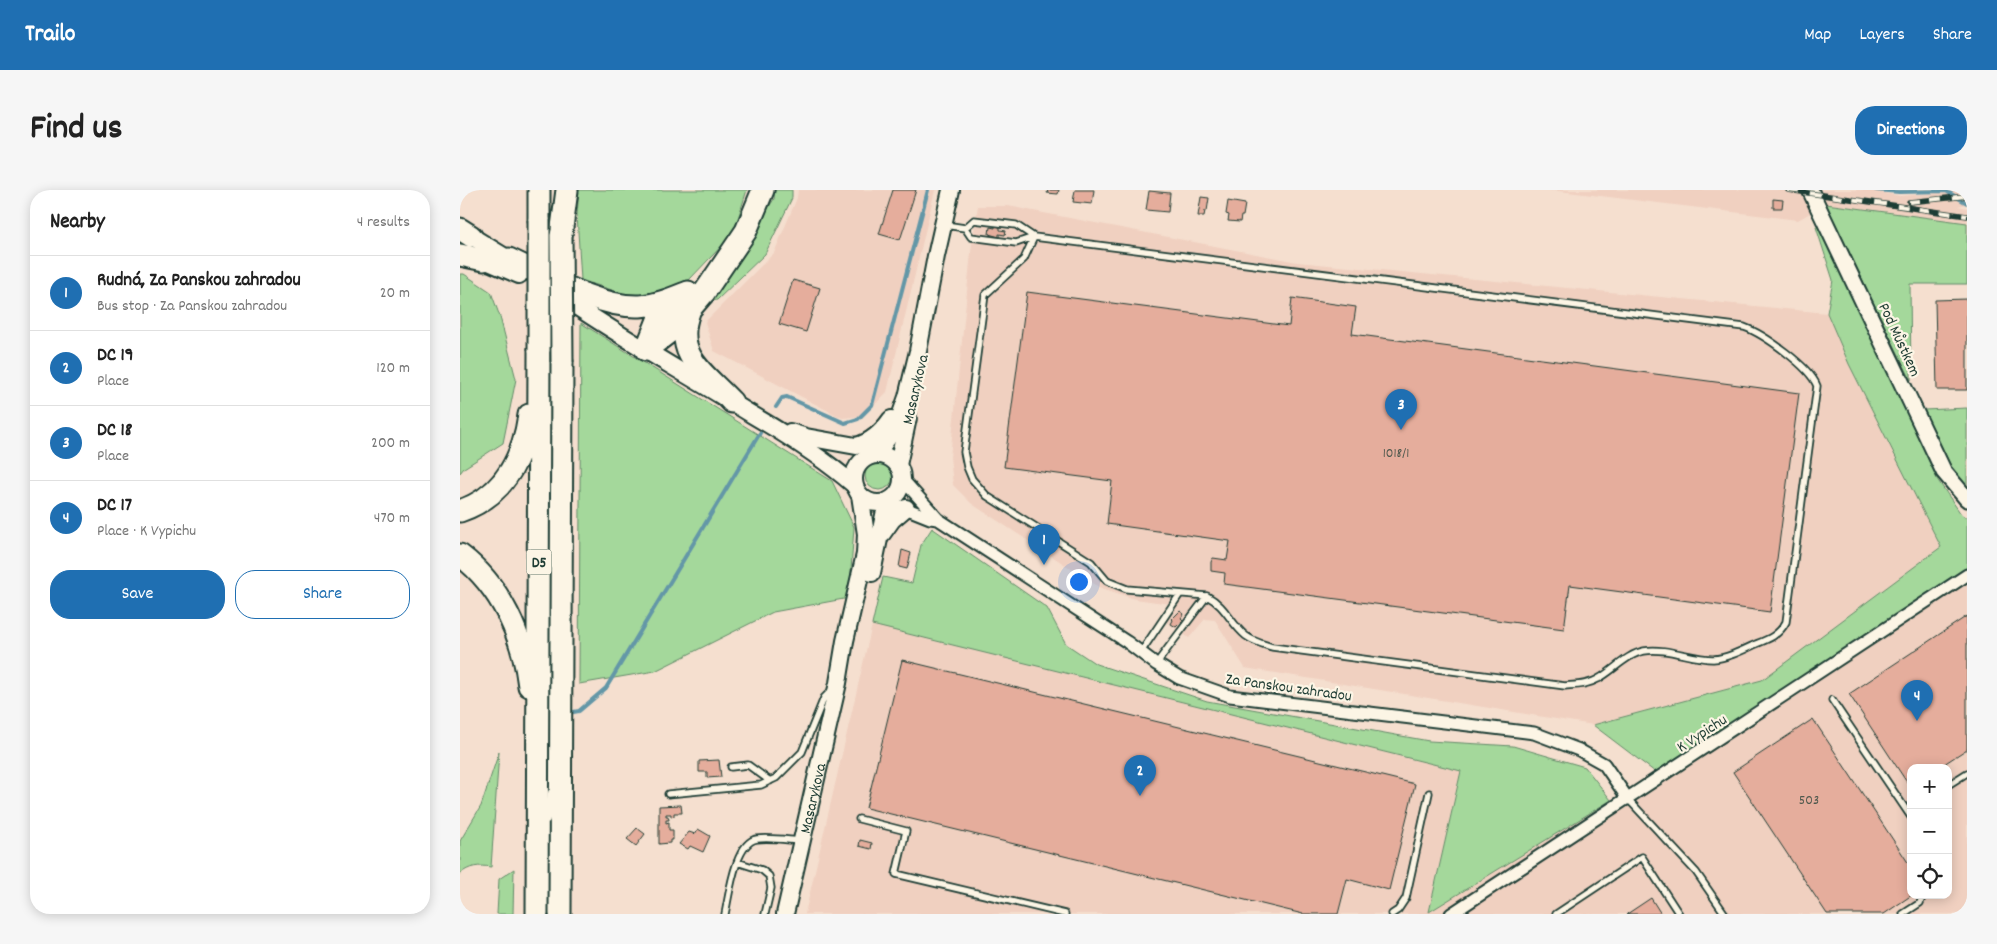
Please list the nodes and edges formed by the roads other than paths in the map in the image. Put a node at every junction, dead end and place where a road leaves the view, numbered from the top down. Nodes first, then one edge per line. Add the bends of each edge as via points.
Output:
1 (539, 190) edge
2 (562, 190) edge
3 (566, 190) edge
4 (763, 190) edge
5 (951, 190) edge
6 (1810, 190) edge
7 (943, 224) junction
8 (966, 228) junction
9 (466, 232) edge
10 (561, 235) junction
11 (1034, 237) junction
12 (460, 255) edge
13 (509, 259) junction
14 (484, 260) joint
15 (568, 301) junction
16 (689, 301) junction
17 (926, 313) junction
18 (539, 350) junction
19 (646, 350) junction
20 (732, 402) junction
21 (772, 426) junction
22 (806, 437) junction
23 (869, 458) junction
24 (900, 472) junction
25 (857, 490) junction
26 (1967, 499) edge
27 (888, 503) junction
28 (906, 508) junction
29 (460, 510) edge
30 (938, 519) junction
31 (880, 538) junction
32 (460, 555) edge
33 (1967, 575) edge
34 (1180, 594) junction
35 (1206, 596) junction
36 (1141, 652) junction
37 (1156, 664) junction
38 (838, 682) junction
39 (539, 692) junction
40 (562, 692) junction
41 (1832, 700) dead end
42 (545, 751) dead end
43 (731, 767) dead end
44 (1967, 773) edge
45 (548, 777) junction
46 (770, 781) junction
47 (1952, 782) edge
48 (1429, 793) dead end
49 (668, 794) dead end
50 (1628, 799) junction
51 (1907, 811) edge
52 (859, 819) dead end
53 (549, 828) dead end
54 (553, 838) dead end
55 (802, 841) junction
56 (544, 847) dead end
57 (737, 862) junction
58 (1922, 899) edge
59 (537, 913) edge
60 (560, 913) edge
61 (725, 914) edge
62 (765, 914) edge
63 (785, 914) edge
64 (1065, 914) edge
65 (1392, 914) edge
66 (1452, 914) edge
67 (1556, 914) edge
68 (1679, 914) edge
69 (1725, 914) edge
70 (1903, 914) edge

1 - 18 highway, D5, bridge
2 - 10 highway, D5
3 - 10 highway
4 - 16 highway via 750,224 730,257
5 - 7 main road, Masarykova
6 - 26 street, Pod Můstkem via 1944,472
7 - 8 lane
7 - 17 main road, Masarykova
8 - 11 lane via 972,237 1016,243
8 - 11 lane via 974,220 1016,225
9 - 13 main road
10 - 40 highway, D5, bridge
11 - 34 lane via 1024,259 985,295 964,452 969,473 987,496 1091,562 1106,581 1126,589
11 - 35 lane via 1744,327 1769,340 1811,374 1815,381 1817,393 1786,622 1779,633 1730,655 1711,659 1644,651 1597,680 1565,686 1256,643 1245,635 1217,601
12 - 14 highway
13 - 15 main road
13 - 16 highway via 584,293 620,304 641,306
14 - 15 main road
15 - 19 main road
16 - 19 highway via 658,320
16 - 20 highway via 683,333 688,354
17 - 22 main road via 909,359 898,403 884,429 856,446
17 - 23 main road, Masarykova via 900,418 892,433
17 - 24 main road, Masarykova via 922,363 904,432
18 - 29 highway via 527,432 512,470 494,490
18 - 39 highway, D5
19 - 20 main road
20 - 21 main road
21 - 22 main road
21 - 25 main road via 836,470
22 - 23 main road via 832,452
23 - 24 main road via 889,457
23 - 25 main road via 855,470
24 - 27 main road via 899,492
24 - 30 street, Za Panskou zahradou
25 - 27 main road via 873,503
25 - 38 main road, Masarykova via 866,534 865,554
27 - 28 street, Za Panskou zahradou
27 - 31 main road, Masarykova
28 - 30 street, Za Panskou zahradou
28 - 31 main road via 892,520
30 - 36 street, Za Panskou zahradou
31 - 38 main road, Masarykova via 853,646
32 - 45 highway via 496,594 516,631
33 - 50 street, K Vypichu
34 - 35 lane
34 - 36 lane
35 - 37 lane
36 - 37 street, Za Panskou zahradou
37 - 50 street, Za Panskou zahradou via 1179,678 1230,696 1534,733 1579,750 1604,764
38 - 46 lane via 824,698 802,752
38 - 55 main road, Masarykova
39 - 42 lane, D5
39 - 45 highway, D5
40 - 45 lane, D5
40 - 60 highway, D5
41 - 51 lane
43 - 46 lane via 748,765
44 - 47 lane
45 - 53 lane, D5
45 - 59 highway, D5
46 - 49 lane via 762,785
48 - 65 lane via 1406,898
50 - 66 street, K Vypichu
50 - 69 lane via 1696,872
52 - 64 lane via 906,831 896,874
54 - 60 lane, D5
55 - 57 lane via 757,839 748,842
55 - 63 main road, Masarykova
56 - 59 lane, D5
57 - 61 lane
57 - 62 lane via 762,870 769,876 771,888
58 - 70 lane
67 - 68 lane via 1642,857

